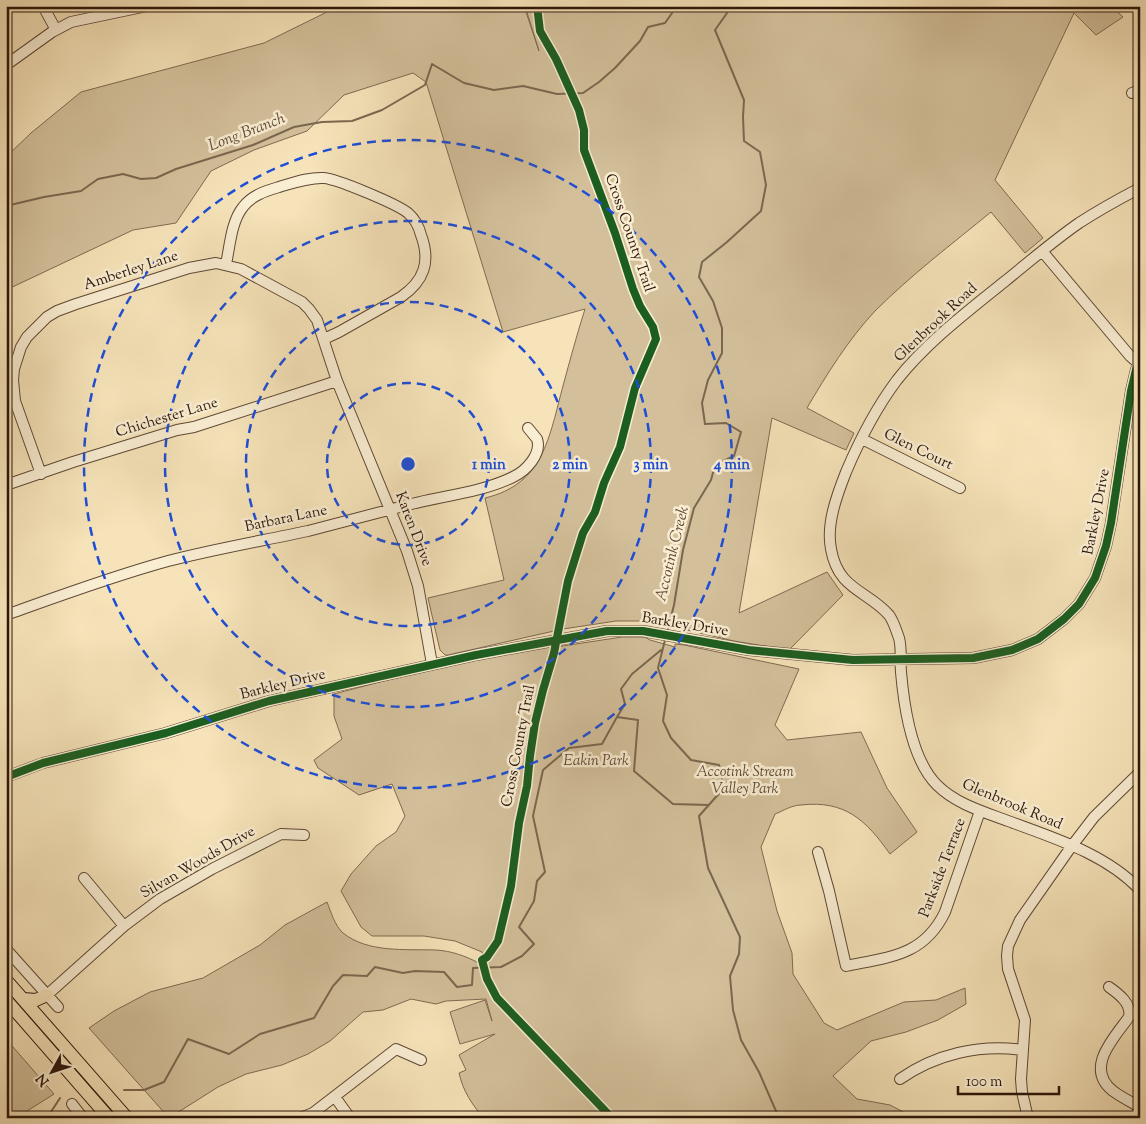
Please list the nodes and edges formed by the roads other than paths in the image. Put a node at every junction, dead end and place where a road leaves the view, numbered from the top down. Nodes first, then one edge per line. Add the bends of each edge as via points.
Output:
1 (42, 6) edge
2 (147, 6) edge
3 (56, 30) junction
4 (6, 65) edge
5 (1140, 188) edge
6 (1042, 251) junction
7 (226, 264) junction
8 (324, 339) junction
9 (1138, 367) edge
10 (337, 381) junction
11 (528, 428) dead end
12 (862, 439) junction
13 (40, 474) junction
14 (6, 485) edge
15 (960, 488) dead end
16 (390, 510) junction
17 (6, 615) edge
18 (901, 660) junction
19 (432, 664) junction
20 (1140, 772) edge
21 (6, 777) edge
22 (980, 811) junction
23 (304, 835) dead end
24 (1071, 846) junction
25 (818, 852) dead end
26 (84, 878) dead end
27 (1140, 890) edge
28 (124, 926) junction
29 (6, 949) edge
30 (6, 980) edge
31 (1109, 986) dead end
32 (47, 995) junction
33 (23, 999) junction
34 (6, 1000) edge
35 (58, 1007) dead end
36 (1023, 1050) junction
37 (421, 1060) dead end
38 (900, 1079) dead end
39 (335, 1097) junction
40 (72, 1104) dead end
41 (1140, 1107) edge
42 (102, 1115) edge
43 (83, 1118) edge
44 (127, 1118) edge
45 (300, 1118) edge
46 (350, 1118) edge
47 (1028, 1118) edge

1 - 3 street
2 - 3 street via 71,22
3 - 4 street
5 - 6 street, Glenbrook Road via 1096,212
6 - 9 street
6 - 12 street, Glenbrook Road via 962,316 919,356 885,397
7 - 8 street, Amberley Lane via 242,269 302,302 315,316
7 - 8 street via 239,213 251,199 267,191 307,180 331,179 406,212 418,225 426,250 424,270 418,282 401,298
7 - 13 street, Amberley Lane via 189,268 76,304 57,311 36,326 17,358 13,385 15,401
8 - 10 street, Amberley Lane
9 - 18 street, Barkley Drive via 1106,546 1096,578 1080,604 1047,633 1012,650 973,658
10 - 13 street, Chichester Lane
10 - 16 street, Karen Drive
11 - 16 street, Barbara Lane via 538,438 538,445 530,464 520,474 484,487
12 - 15 street, Glen Court
12 - 18 street, Glenbrook Road via 834,507 831,548 836,566 846,582 890,617 900,642
13 - 14 street, Chichester Lane
16 - 17 street, Barbara Lane via 167,561
16 - 19 street, Karen Drive via 418,586
18 - 19 street, Barkley Drive via 807,657 651,632 606,631
18 - 22 street, Glenbrook Road via 906,712 924,767 943,790
19 - 21 street, Barkley Drive via 269,701 166,733 42,763
20 - 24 street via 1094,817
22 - 24 street, Glenbrook Road
22 - 25 street, Parkside Terrace via 939,924 920,944 886,957 846,966
23 - 28 street, Silvan Woods Drive via 281,834 272,838 160,899
24 - 27 street, Glenbrook Road via 1112,866
24 - 36 street via 1020,920 1008,946 1008,969 1025,1020
26 - 28 street
28 - 32 street, Silvan Woods Drive
29 - 32 street
30 - 33 main road
31 - 41 street via 1128,1004 1130,1013 1104,1052 1101,1062 1103,1079 1112,1090
32 - 33 main road via 36,1000
32 - 35 street
33 - 44 main road
34 - 42 main road
36 - 38 street via 995,1048 960,1052 913,1070
36 - 47 street via 1021,1079
37 - 39 street via 396,1049
39 - 45 street
39 - 46 street
40 - 43 street

